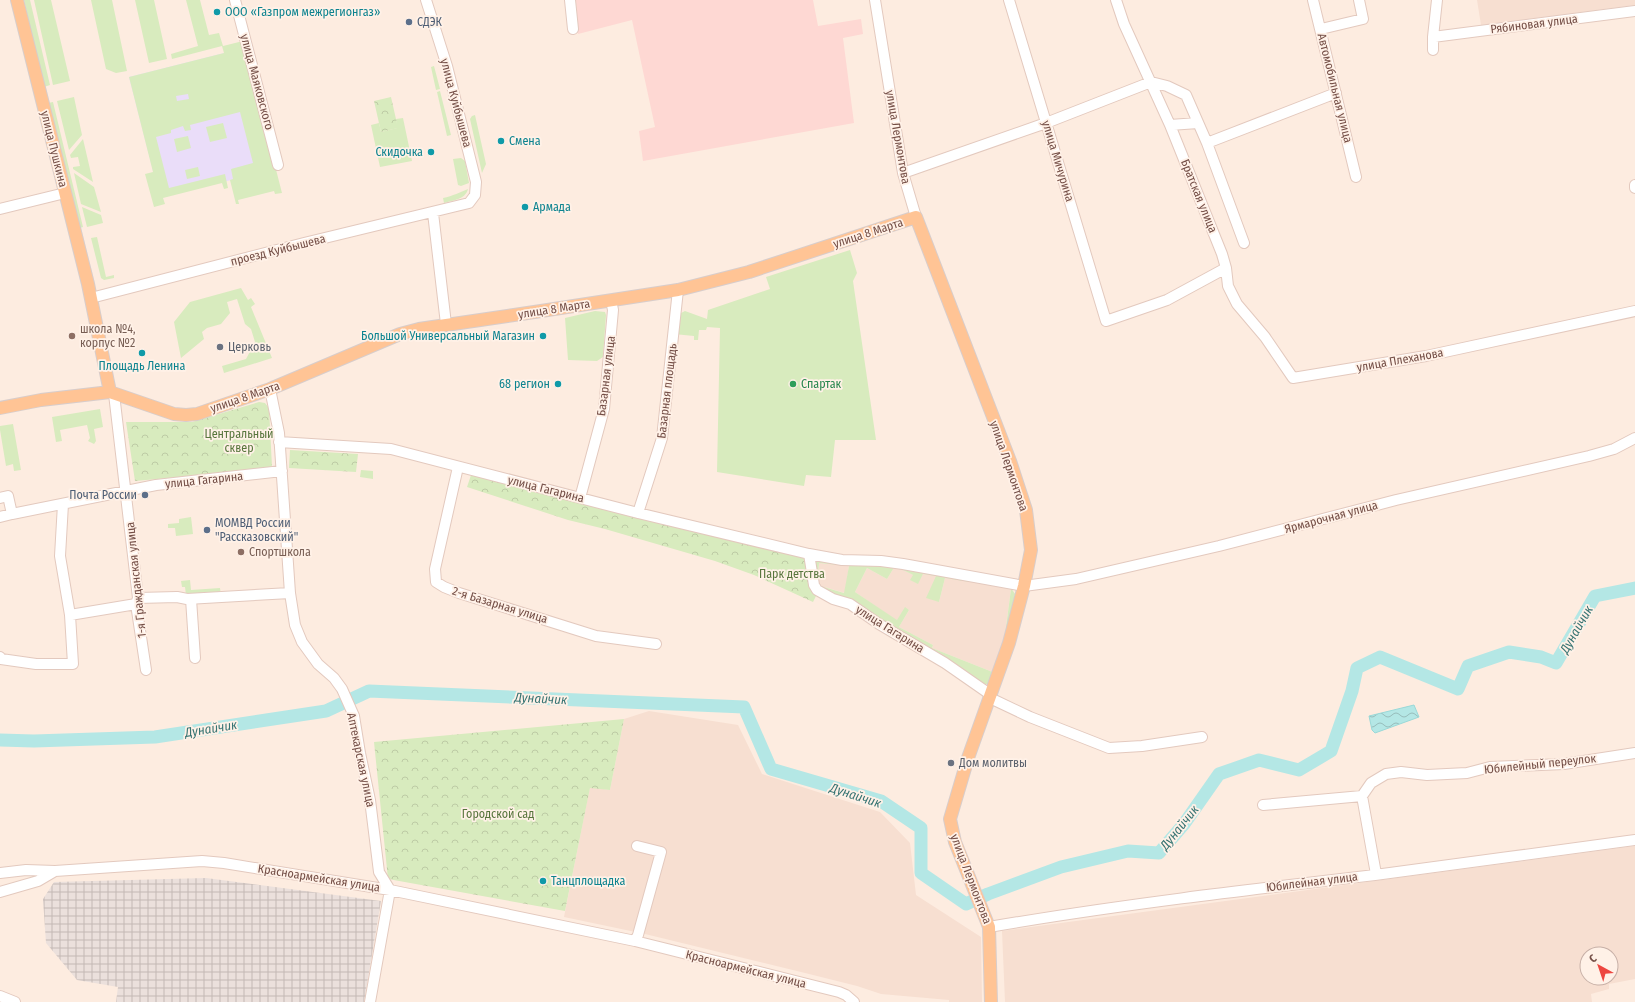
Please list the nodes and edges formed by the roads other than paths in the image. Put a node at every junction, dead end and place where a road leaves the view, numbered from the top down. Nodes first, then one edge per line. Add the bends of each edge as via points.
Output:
1 (17, 0) edge
2 (235, 0) edge
3 (426, 0) edge
4 (570, 0) edge
5 (875, 0) edge
6 (1009, 0) edge
7 (1116, 0) edge
8 (1313, 0) edge
9 (1359, 0) edge
10 (1437, 0) edge
11 (1635, 10) edge
12 (573, 29) dead end
13 (1320, 29) junction
14 (1433, 36) junction
15 (1433, 50) dead end
16 (1151, 82) junction
17 (1336, 93) junction
18 (1046, 123) junction
19 (1198, 123) junction
20 (1170, 125) junction
21 (1207, 143) junction
22 (278, 165) dead end
23 (903, 174) junction
24 (1356, 177) dead end
25 (1635, 185) edge
26 (1635, 188) edge
27 (65, 194) junction
28 (466, 205) joint
29 (0, 209) edge
30 (432, 213) junction
31 (916, 217) junction
32 (1244, 243) dead end
33 (1226, 268) junction
34 (678, 290) junction
35 (91, 298) junction
36 (611, 300) junction
37 (1635, 312) edge
38 (446, 324) junction
39 (270, 389) junction
40 (112, 393) junction
41 (96, 394) junction
42 (68, 397) dead end
43 (0, 408) edge
44 (1635, 438) edge
45 (280, 442) junction
46 (458, 467) junction
47 (282, 471) junction
48 (126, 490) junction
49 (0, 498) edge
50 (580, 498) junction
51 (63, 504) junction
52 (638, 513) junction
53 (12, 514) junction
54 (0, 517) edge
55 (809, 554) junction
56 (1024, 586) junction
57 (290, 593) junction
58 (191, 599) junction
59 (137, 601) junction
60 (70, 615) junction
61 (656, 644) dead end
62 (0, 658) edge
63 (195, 658) dead end
64 (146, 670) dead end
65 (991, 697) junction
66 (1202, 737) dead end
67 (1635, 753) edge
68 (1362, 796) junction
69 (1263, 805) dead end
70 (1635, 840) edge
71 (637, 846) dead end
72 (55, 871) junction
73 (0, 873) edge
74 (1376, 874) junction
75 (390, 890) junction
76 (0, 892) edge
77 (989, 927) junction
78 (634, 941) junction
79 (0, 996) edge
80 (15, 1002) edge
81 (370, 1002) edge
82 (854, 1002) edge
83 (991, 1002) edge

1 - 27 main road, улица Пушкина
2 - 22 street, улица Маяковского
3 - 28 street, улица Куйбышева via 447,66 476,182 473,198
4 - 12 street
5 - 23 street, улица Лермонтова
6 - 18 street, улица Мичурина
7 - 16 street, Братская улица via 1124,24
8 - 13 street, Автомобильная улица
9 - 13 street via 1363,19
10 - 14 street
11 - 14 street, Рябиновая улица
13 - 17 street, Автомобильная улица
14 - 15 street
16 - 18 street
16 - 19 street, Братская улица via 1186,95
16 - 20 street, Братская улица
17 - 21 street
17 - 24 street, Автомобильная улица
18 - 23 street
18 - 33 street, улица Мичурина via 1106,321 1167,300
19 - 20 street
19 - 21 street, Братская улица
20 - 33 street, Братская улица
21 - 32 street, Братская улица
23 - 31 street, улица Лермонтова
25 - 26 street
27 - 29 street
27 - 35 main road, улица Пушкина
28 - 30 street, проезд Куйбышева
30 - 35 street, проезд Куйбышева
30 - 38 street
31 - 34 main road, улица 8 Марта via 756,270
31 - 56 main road, улица Лермонтова via 1010,461 1026,510 1031,550
33 - 37 street, улица Плеханова via 1228,286 1237,304 1265,337 1293,378 1426,356
34 - 36 main road, улица 8 Марта
34 - 52 street, Базарная площадь via 662,438
35 - 40 main road
36 - 38 main road, улица 8 Марта
36 - 50 street, Базарная улица via 613,310 604,409
38 - 39 main road, улица 8 Марта via 400,334
39 - 40 main road, улица 8 Марта via 197,414 186,415 174,414
39 - 45 street, Аптекарская улица
40 - 41 main road
40 - 48 street, 1-я Гражданская улица
41 - 42 main road
41 - 43 main road
44 - 56 street, Ярмарочная улица via 1614,449 1589,456 1396,500 1220,546 1076,579
45 - 46 street, улица Гагарина via 391,449
45 - 47 street, Аптекарская улица
46 - 50 street, улица Гагарина
46 - 61 street, 2-я Базарная улица via 435,569 436,582 459,593 596,636
47 - 48 street, улица Гагарина
47 - 57 street, Аптекарская улица
48 - 51 street, улица Гагарина
48 - 59 street, 1-я Гражданская улица
49 - 53 street via 8,496
50 - 52 street, улица Гагарина
51 - 53 street, улица Гагарина
51 - 60 street via 60,556
52 - 55 street, улица Гагарина
53 - 54 street, улица Гагарина
55 - 56 street, улица Гагарина via 842,560 903,564
55 - 65 street, улица Гагарина via 817,590 833,599 850,604 945,664
56 - 65 main road, улица Лермонтова
57 - 58 street
57 - 75 street, Аптекарская улица via 295,625 302,642 318,664 342,689 354,716 370,800 379,872
58 - 59 street via 177,597
58 - 63 street
59 - 60 street
59 - 64 street, 1-я Гражданская улица
60 - 62 street via 73,664 36,664
65 - 66 street, улица Гагарина via 1030,717 1109,748
65 - 77 main road, улица Лермонтова via 968,758 950,819 955,842
67 - 68 street, Юбилейный переулок via 1564,764 1490,767 1466,773 1386,774 1371,783
68 - 69 street
68 - 74 street
70 - 74 street, Юбилейная улица
71 - 78 street via 661,852 638,935
72 - 73 street, Красноармейская улица via 26,870
72 - 75 street, Красноармейская улица via 202,861
72 - 76 street via 38,881
74 - 77 street, Юбилейная улица via 1173,898
75 - 78 street, Красноармейская улица
75 - 81 street
77 - 83 main road, улица Лермонтова
78 - 82 street, Красноармейская улица via 839,992
79 - 80 street

